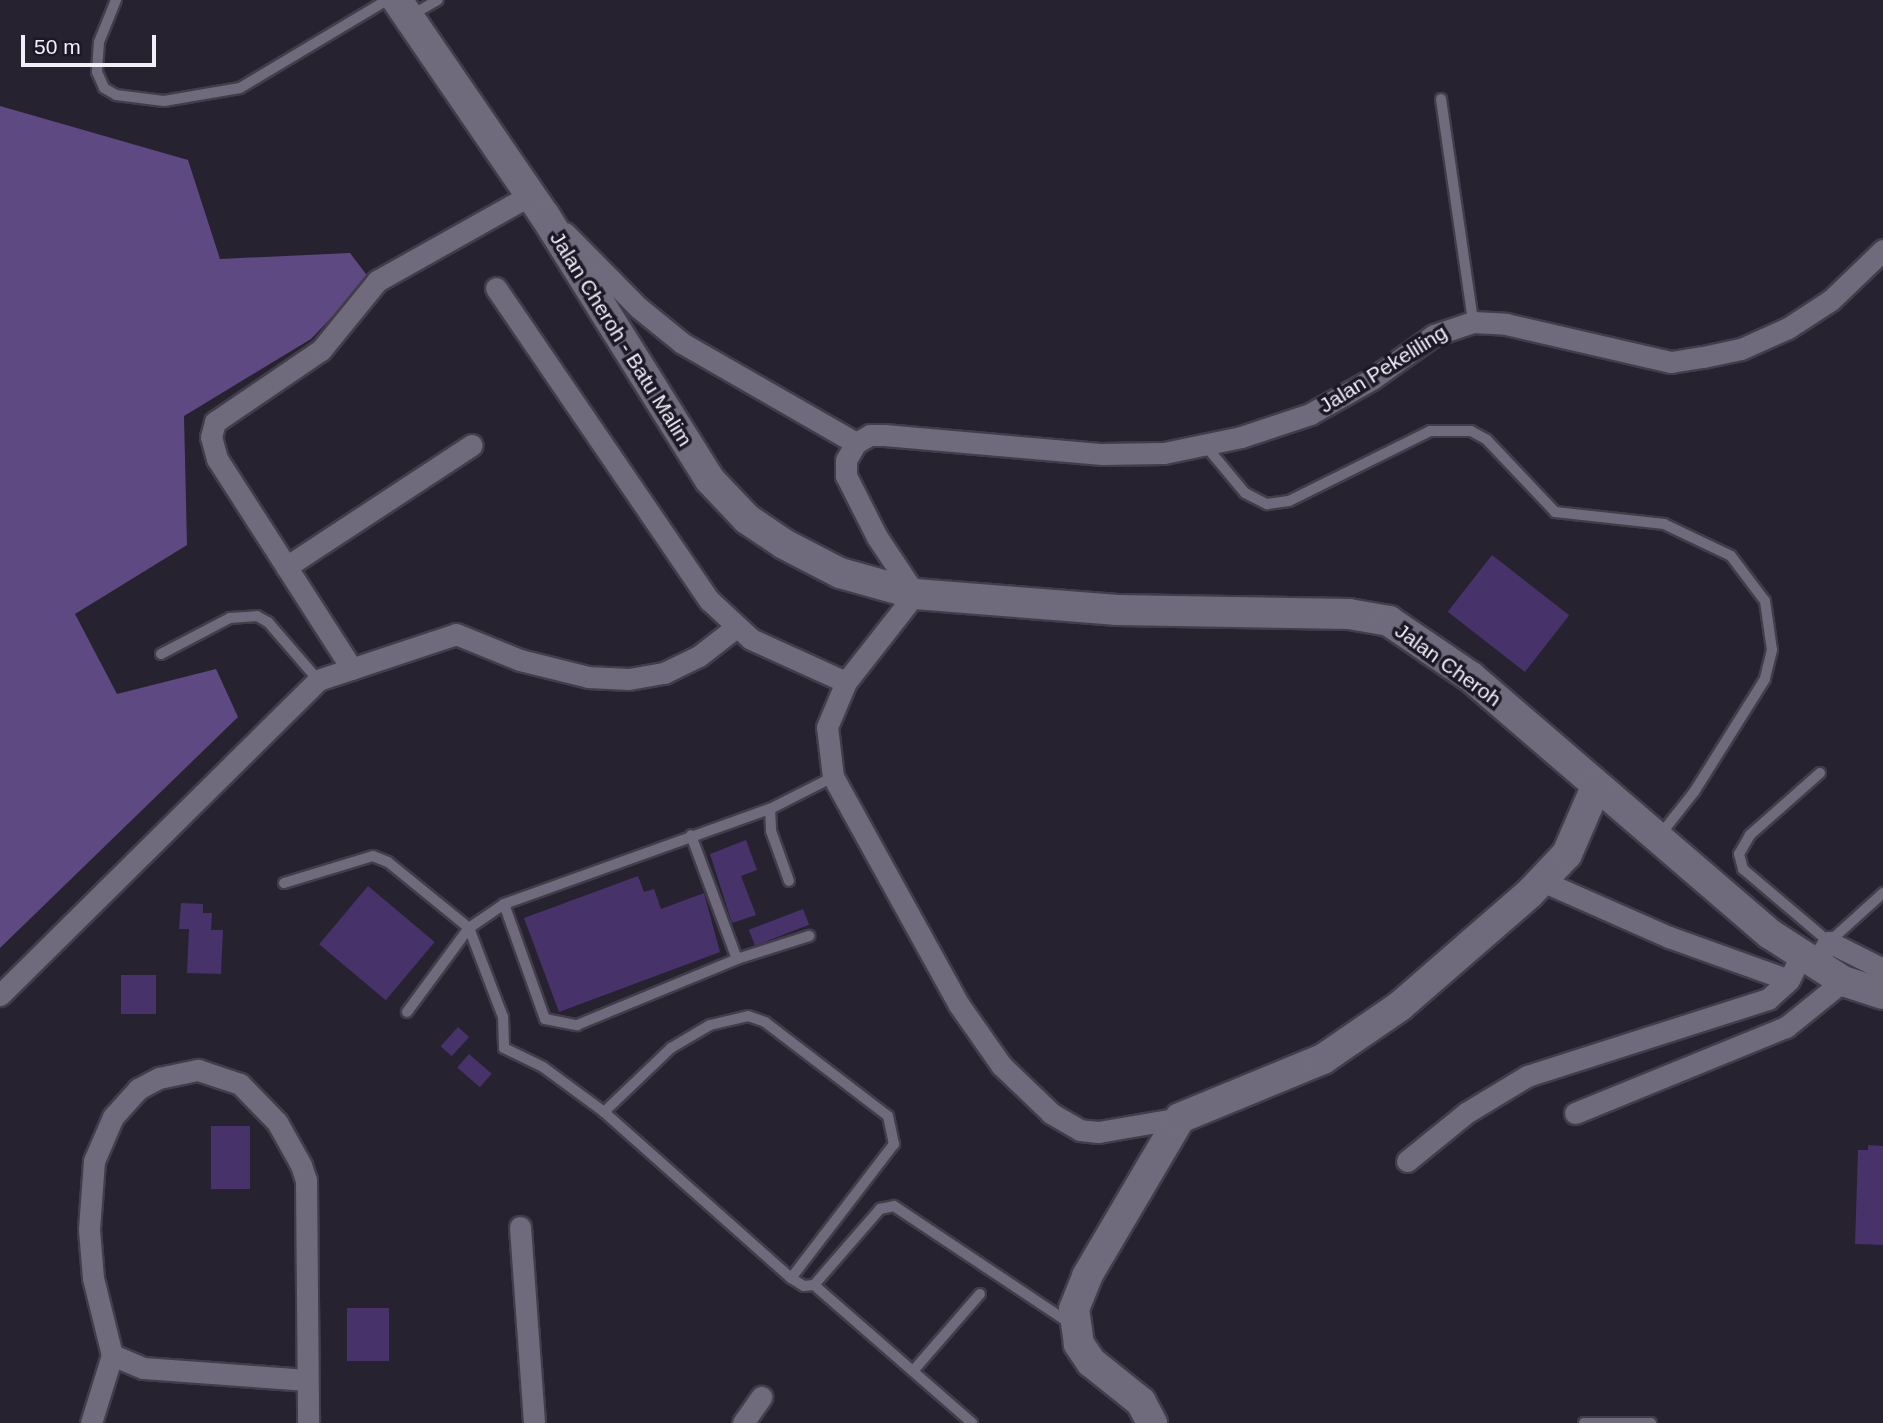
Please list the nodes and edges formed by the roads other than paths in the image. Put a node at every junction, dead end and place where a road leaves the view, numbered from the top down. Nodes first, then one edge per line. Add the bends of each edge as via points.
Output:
1 (116, 0) edge
2 (438, 0) edge
3 (397, 6) edge
4 (1440, 99) dead end
5 (537, 206) junction
6 (1883, 250) edge
7 (496, 288) dead end
8 (1474, 322) junction
9 (856, 443) junction
10 (1205, 444) junction
11 (472, 445) dead end
12 (286, 567) junction
13 (915, 594) junction
14 (735, 628) junction
15 (161, 654) dead end
16 (352, 669) junction
17 (318, 680) junction
18 (846, 682) junction
19 (1820, 773) dead end
20 (833, 777) junction
21 (1596, 788) junction
22 (770, 809) junction
23 (691, 835) junction
24 (1657, 839) junction
25 (789, 881) dead end
26 (1542, 881) junction
27 (284, 883) dead end
28 (1883, 893) edge
29 (504, 904) junction
30 (468, 928) junction
31 (809, 936) dead end
32 (737, 959) junction
33 (1808, 961) junction
34 (1883, 969) edge
35 (1843, 981) junction
36 (1883, 994) edge
37 (0, 995) edge
38 (407, 1012) dead end
39 (604, 1112) junction
40 (1575, 1113) dead end
41 (1180, 1118) junction
42 (1407, 1161) dead end
43 (520, 1227) dead end
44 (791, 1278) junction
45 (814, 1285) junction
46 (980, 1294) dead end
47 (1073, 1325) junction
48 (112, 1355) junction
49 (913, 1371) junction
50 (307, 1380) junction
51 (761, 1397) dead end
52 (91, 1423) edge
53 (308, 1423) edge
54 (534, 1423) edge
55 (743, 1423) edge
56 (972, 1423) edge
57 (1152, 1423) edge
58 (1584, 1423) edge
59 (1651, 1423) edge

1 - 3 lane via 99,42 97,72 104,88 116,95 164,101 240,88
2 - 3 lane
3 - 5 main road, Jalan Cheroh - Batu Malim
4 - 8 lane
5 - 9 street via 639,308 682,343
5 - 12 street via 377,281 321,350 215,422 211,437 217,459
5 - 13 main road, Jalan Cheroh - Batu Malim via 710,480 747,519 840,573
6 - 8 street, Jalan Pekeliling via 1831,300 1788,328 1741,349 1703,357 1661,361 1506,324
7 - 14 street via 709,600
8 - 10 street, Jalan Pekeliling via 1434,335 1372,379 1310,414
9 - 10 street, Jalan Pekeliling via 870,435 884,435 1102,454 1164,453
9 - 13 street via 846,460 846,476 877,537
10 - 24 lane via 1245,493 1267,504 1289,500 1430,431 1471,431 1487,440 1555,512 1664,524 1731,556 1765,601 1772,650 1765,679 1694,792
11 - 12 street
12 - 16 street
13 - 18 street
13 - 21 main road, Jalan Cheroh via 1117,610 1287,611 1380,619 1409,632 1471,677
14 - 16 street via 699,656 664,673 629,679 588,677 520,660 456,634
14 - 18 street
15 - 17 lane via 230,618 257,616 268,622
16 - 17 street
17 - 37 street
18 - 20 street via 827,727
19 - 33 lane via 1757,828 1740,854 1742,869
20 - 22 lane
20 - 41 street via 959,1005 1001,1065 1051,1113 1080,1130 1098,1132
21 - 24 main road, Jalan Cheroh
21 - 26 main road via 1567,854
22 - 23 lane
22 - 25 lane via 771,831
23 - 29 lane
23 - 32 lane
24 - 33 main road, Jalan Cheroh
26 - 33 street via 1669,937
26 - 41 main road via 1400,1006 1323,1059
27 - 30 lane via 373,856 388,862
28 - 33 lane
29 - 30 lane
29 - 32 lane via 545,1019 560,1024 577,1025
30 - 38 lane
30 - 39 lane via 503,1017 504,1048 542,1068
31 - 32 lane
33 - 34 street
33 - 35 main road, Jalan Cheroh
33 - 42 street via 1768,999 1527,1076 1438,1133
35 - 36 main road, Jalan Cheroh
35 - 40 street via 1786,1027
39 - 44 lane
39 - 44 lane via 671,1048 710,1025 748,1016 765,1023 888,1116 894,1144
41 - 47 main road via 1087,1276 1077,1297
43 - 54 street
44 - 45 lane via 804,1286
45 - 47 lane via 880,1209 894,1206 1042,1309
45 - 49 lane
46 - 49 lane
47 - 57 main road via 1091,1362 1141,1402
48 - 50 street via 143,1368
48 - 50 street via 93,1278 89,1228 94,1161 101,1137 138,1089 173,1072 198,1070 240,1084 258,1098 293,1148 306,1180
48 - 52 street
49 - 56 lane
50 - 53 street
51 - 55 street
58 - 59 lane

